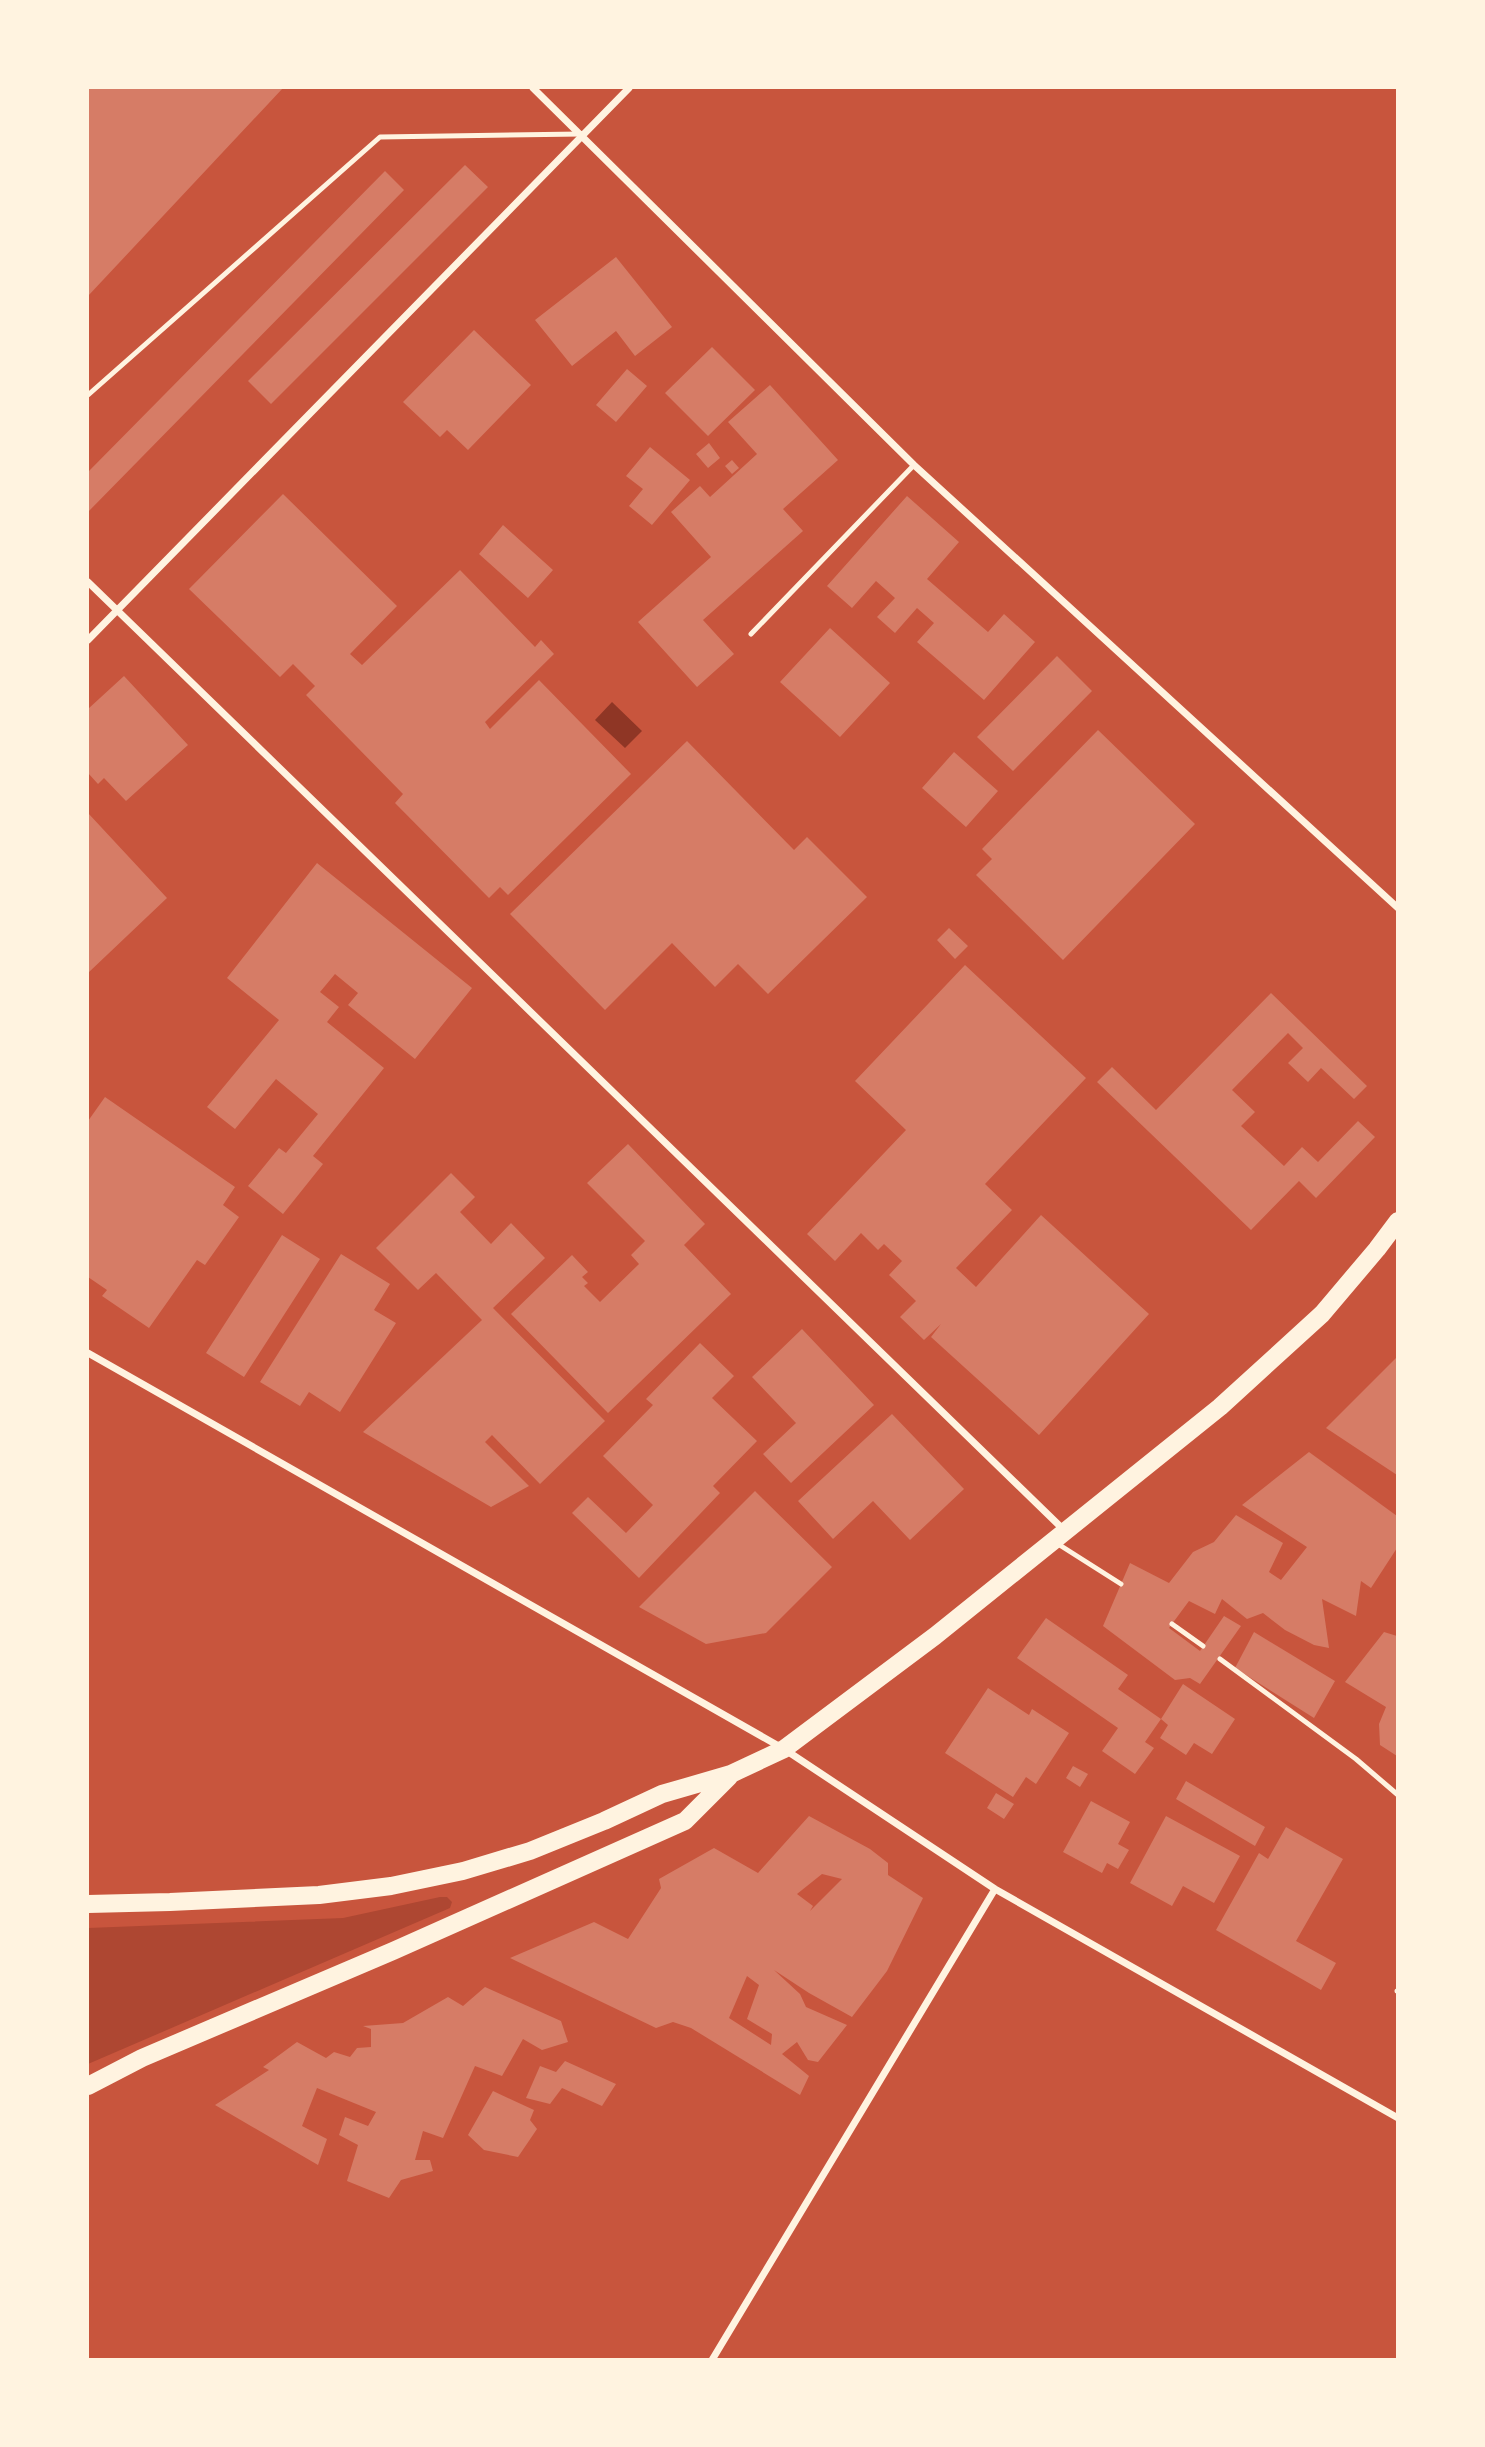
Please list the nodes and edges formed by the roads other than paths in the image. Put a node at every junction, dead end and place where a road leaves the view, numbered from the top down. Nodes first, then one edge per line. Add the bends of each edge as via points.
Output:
1 (533, 88) edge
2 (629, 88) edge
3 (581, 134) junction
4 (88, 395) edge
5 (914, 465) junction
6 (88, 582) edge
7 (116, 611) junction
8 (751, 634) dead end
9 (88, 640) edge
10 (1398, 908) edge
11 (1398, 1221) edge
12 (88, 1353) edge
13 (1061, 1537) junction
14 (1121, 1584) dead end
15 (1172, 1623) dead end
16 (1203, 1646) dead end
17 (1220, 1659) dead end
18 (783, 1749) junction
19 (731, 1774) junction
20 (1398, 1795) edge
21 (995, 1889) junction
22 (88, 1904) edge
23 (88, 2085) edge
24 (1398, 2118) edge
25 (712, 2360) edge

1 - 3 street
2 - 3 street
3 - 4 lane via 380,137
3 - 5 street
3 - 7 street
5 - 8 lane
5 - 10 street
6 - 7 street
7 - 9 street
7 - 13 street
11 - 13 main road via 1322,1314 1220,1407
12 - 18 street
13 - 14 lane
13 - 18 main road
15 - 16 lane
17 - 20 lane
18 - 19 main road
18 - 21 street
19 - 22 main road via 662,1794 530,1851 391,1886 319,1895
19 - 23 main road via 685,1821
21 - 24 street
21 - 25 street

